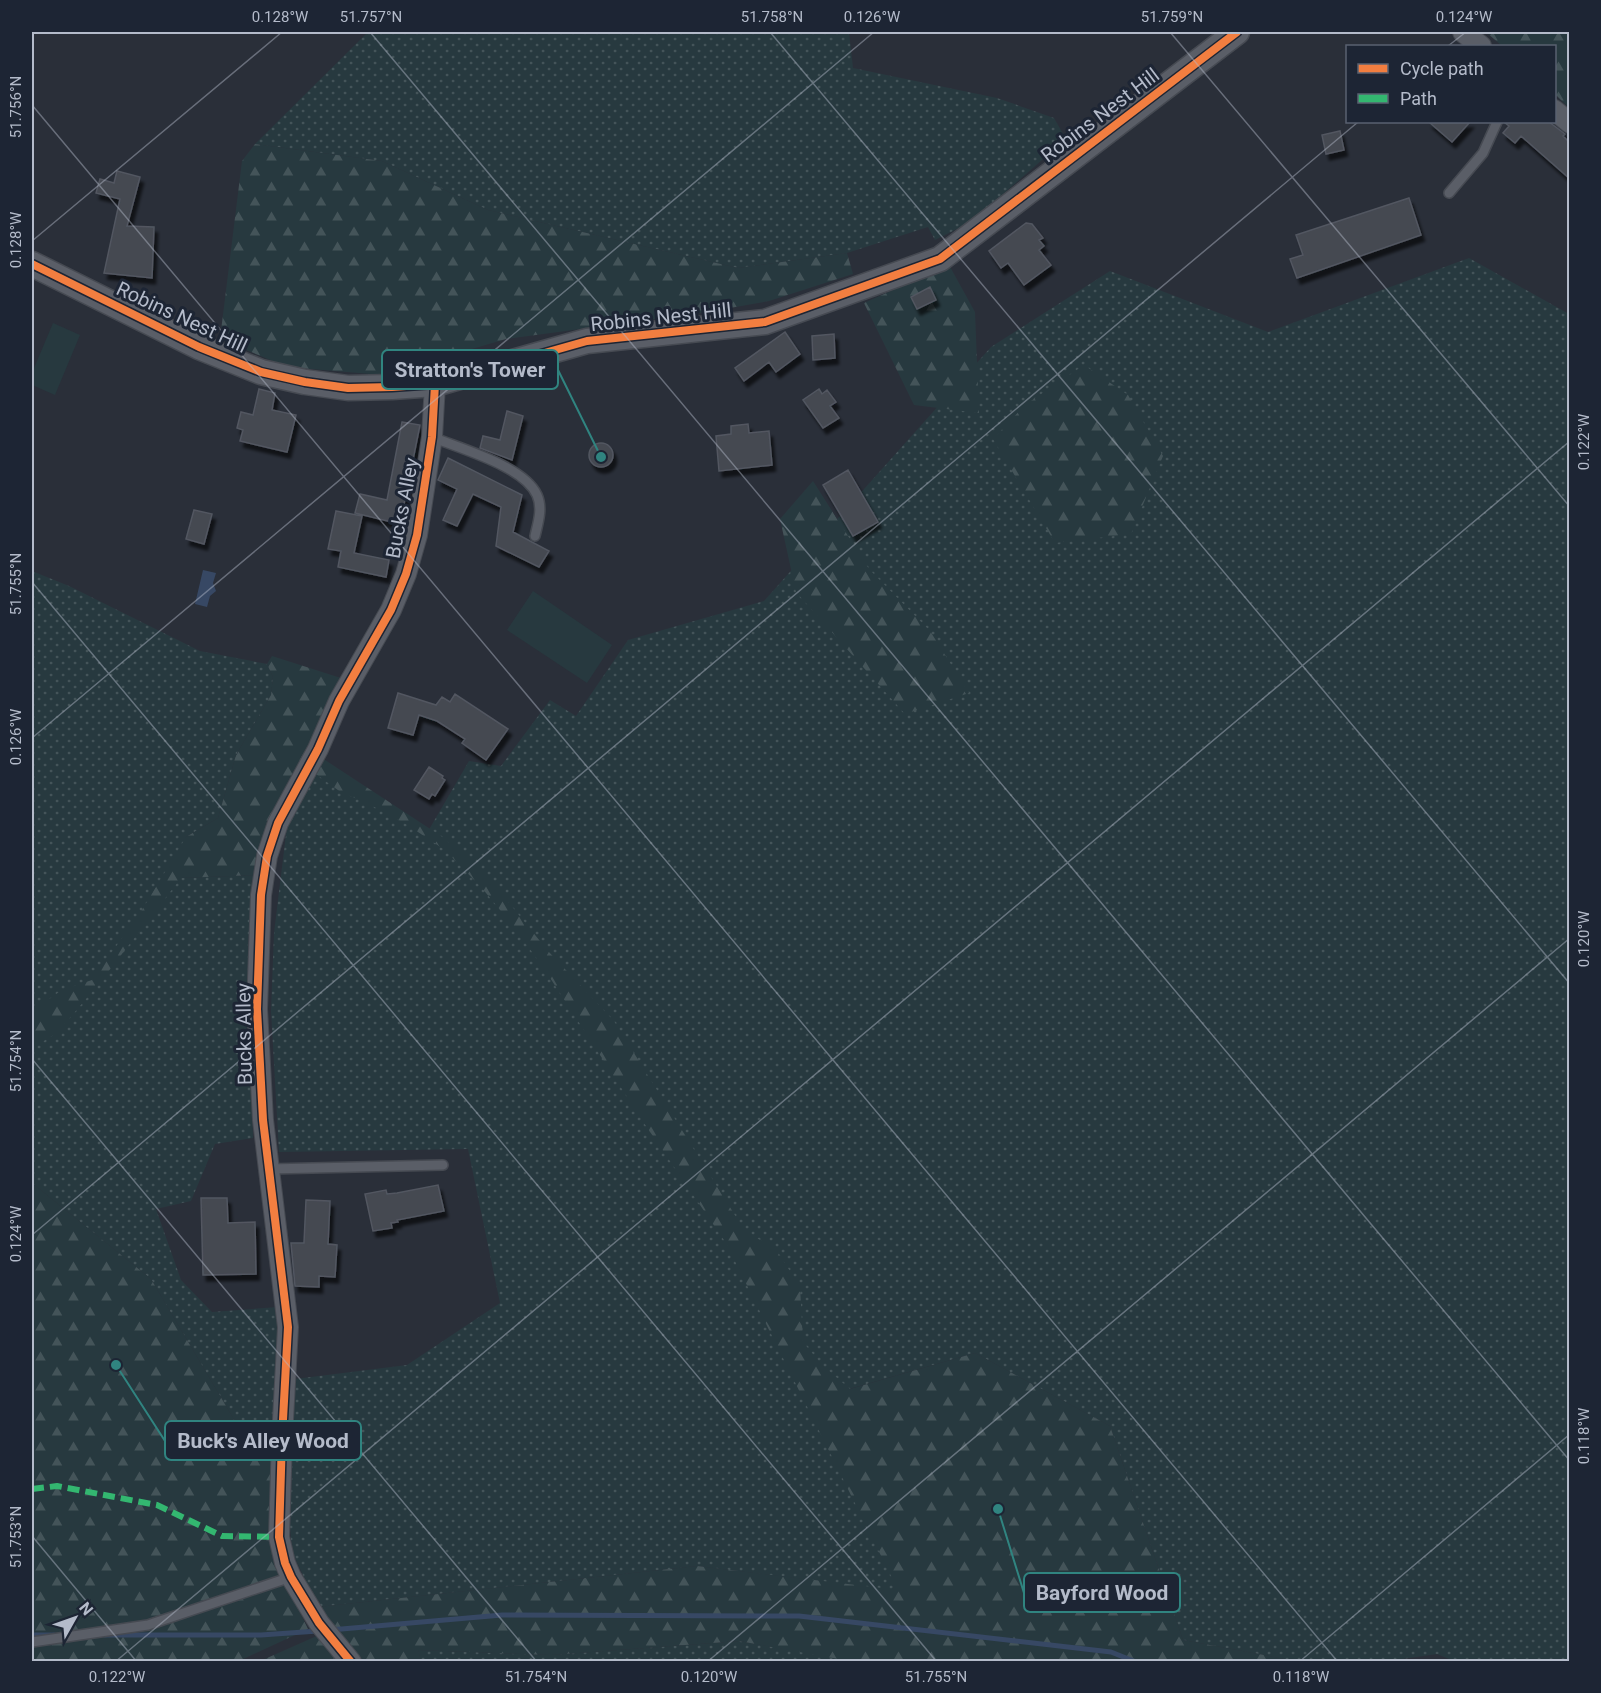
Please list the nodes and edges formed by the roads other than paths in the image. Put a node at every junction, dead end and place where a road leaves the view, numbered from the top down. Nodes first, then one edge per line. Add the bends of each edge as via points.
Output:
1 (1236, 32) edge
2 (1463, 32) edge
3 (1479, 45) edge
4 (1556, 112) edge
5 (1497, 123) edge
6 (1569, 123) edge
7 (1449, 193) dead end
8 (32, 264) edge
9 (435, 384) junction
10 (432, 438) junction
11 (535, 536) dead end
12 (442, 1165) dead end
13 (268, 1169) junction
14 (291, 1576) junction
15 (32, 1642) edge
16 (351, 1662) edge

1 - 9 street, Robins Nest Hill via 940,259 765,322 587,341
2 - 3 street
4 - 6 street
5 - 7 lane via 1483,153
8 - 9 street, Robins Nest Hill via 199,347 261,372 348,388
9 - 10 street, Bucks Alley
10 - 11 lane via 512,470 527,480 538,496 540,514
10 - 13 street, Bucks Alley via 417,535 406,574 391,610 339,701 278,823 267,856 261,895 257,1009
12 - 13 lane
13 - 14 street, Bucks Alley via 288,1327 279,1537
14 - 15 lane via 148,1625
14 - 16 street, Bucks Alley via 323,1629

